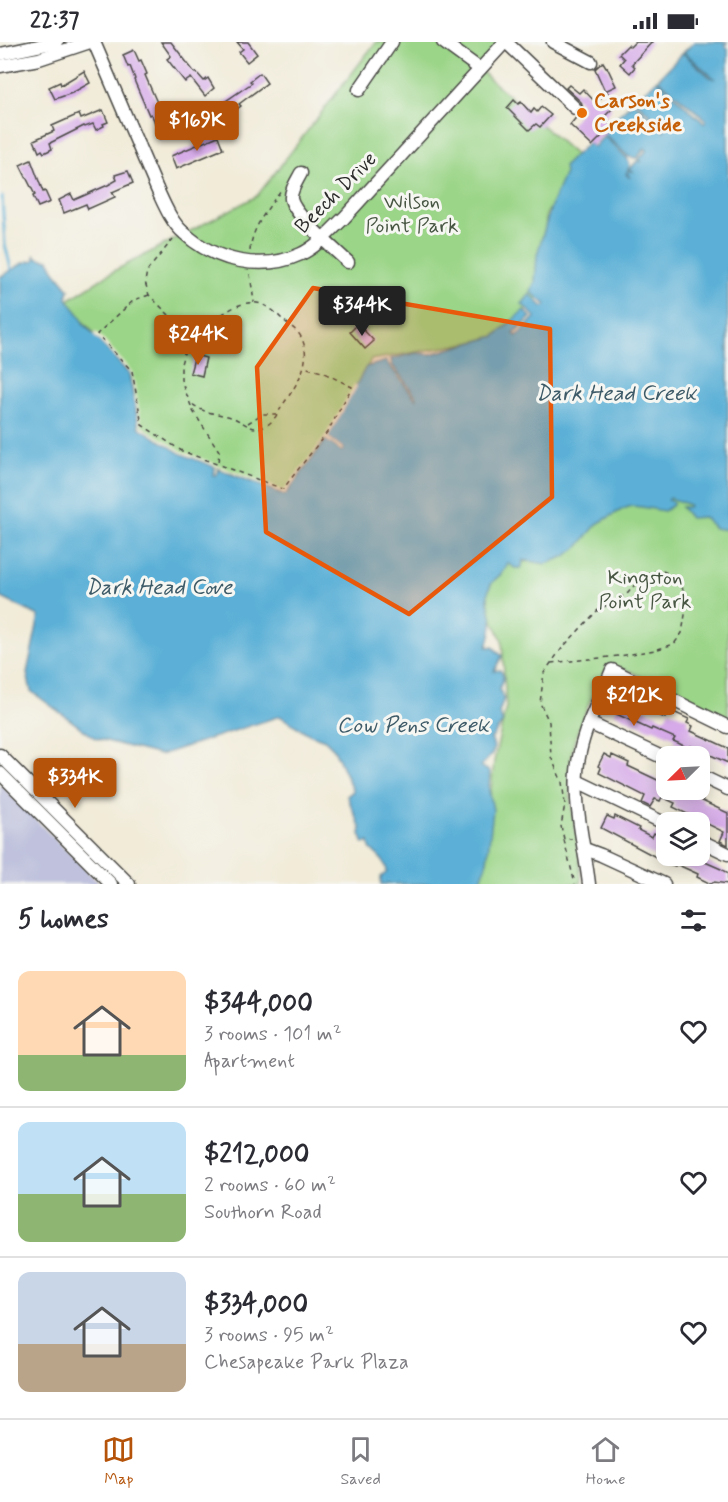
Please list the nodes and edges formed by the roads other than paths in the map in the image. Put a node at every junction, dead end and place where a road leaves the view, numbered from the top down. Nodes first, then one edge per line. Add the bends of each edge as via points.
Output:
1 (57, 42) edge
2 (92, 42) edge
3 (392, 42) edge
4 (443, 42) edge
5 (505, 42) edge
6 (553, 42) edge
7 (0, 54) edge
8 (591, 62) dead end
9 (0, 66) edge
10 (480, 69) junction
11 (358, 90) dead end
12 (574, 108) dead end
13 (301, 173) dead end
14 (323, 238) junction
15 (348, 262) dead end
16 (589, 723) junction
17 (728, 727) edge
18 (656, 754) edge
19 (0, 755) edge
20 (0, 773) edge
21 (710, 780) edge
22 (577, 781) junction
23 (728, 789) edge
24 (656, 819) edge
25 (584, 843) junction
26 (710, 845) edge
27 (728, 854) edge
28 (111, 884) edge
29 (129, 884) edge
30 (588, 884) edge
31 (664, 884) edge

1 - 7 street
2 - 9 street via 39,59
2 - 14 street, Beech Drive via 157,189 182,232 216,254 250,262 270,262 302,254
3 - 11 street
4 - 10 street
5 - 10 street, Beech Drive
5 - 12 street
6 - 8 street
10 - 14 street, Beech Drive
13 - 14 street via 291,199
14 - 15 street
16 - 17 street via 612,670
16 - 18 street
16 - 22 street via 579,754
19 - 29 street
20 - 28 street
21 - 23 street
22 - 24 street
22 - 25 street
25 - 30 street
25 - 31 street
26 - 27 street

